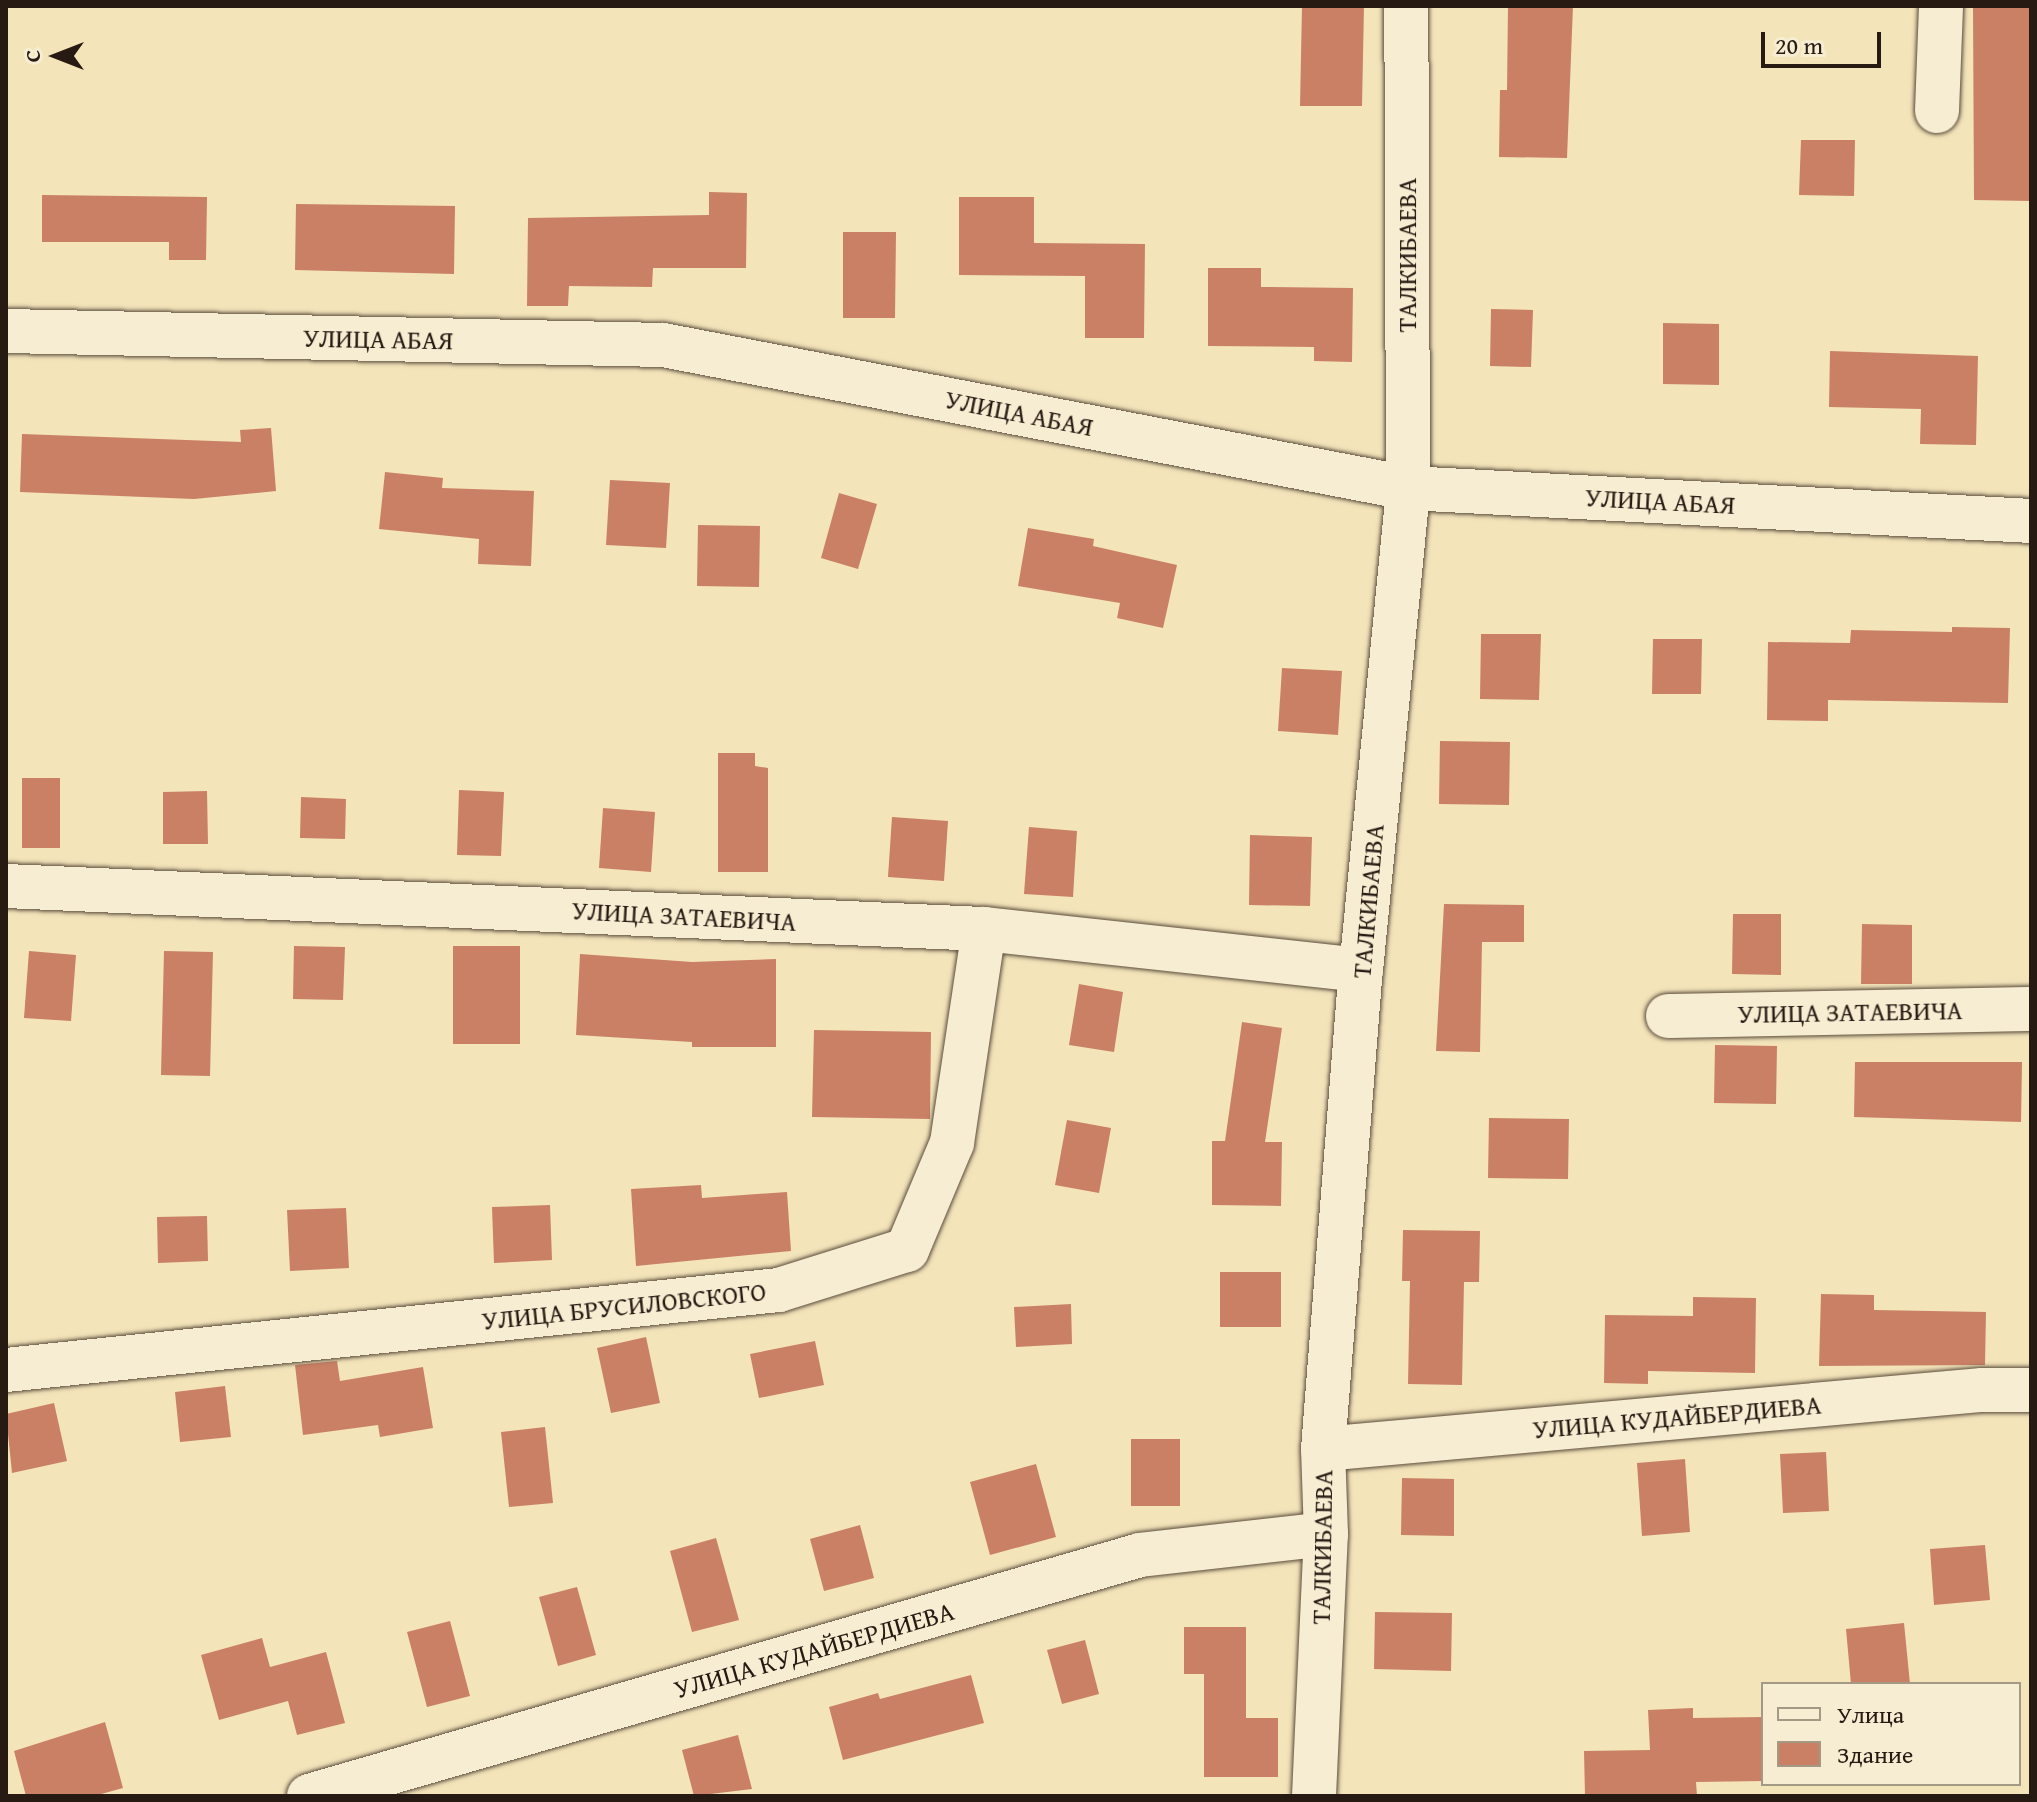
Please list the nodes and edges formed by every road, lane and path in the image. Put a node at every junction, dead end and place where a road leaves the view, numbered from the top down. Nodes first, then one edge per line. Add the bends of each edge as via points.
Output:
1 (1406, 6) edge
2 (1941, 6) edge
3 (1937, 111) dead end
4 (6, 331) edge
5 (1408, 488) junction
6 (2031, 521) edge
7 (6, 886) edge
8 (984, 929) junction
9 (1361, 970) junction
10 (2031, 1009) edge
11 (1668, 1016) dead end
12 (6, 1370) edge
13 (2031, 1390) edge
14 (1323, 1449) junction
15 (1326, 1534) junction
16 (309, 1796) edge
17 (1314, 1796) edge

1 - 5 street, ТАЛКИБАЕВА
2 - 3 street
4 - 5 street, УЛИЦА АБАЯ via 663,345
5 - 6 street, УЛИЦА АБАЯ
5 - 9 street, ТАЛКИБАЕВА
7 - 8 street, УЛИЦА ЗАТАЕВИЧА
8 - 9 street, УЛИЦА ЗАТАЕВИЧА
8 - 12 street, УЛИЦА БРУСИЛОВСКОГО via 952,1143 907,1250 779,1290
9 - 14 street, ТАЛКИБАЕВА
10 - 11 street, УЛИЦА ЗАТАЕВИЧА
13 - 14 street, УЛИЦА КУДАЙБЕРДИЕВА via 1982,1390
14 - 15 street, ТАЛКИБАЕВА
15 - 16 street, УЛИЦА КУДАЙБЕРДИЕВА via 1140,1555
15 - 17 street, ТАЛКИБАЕВА

